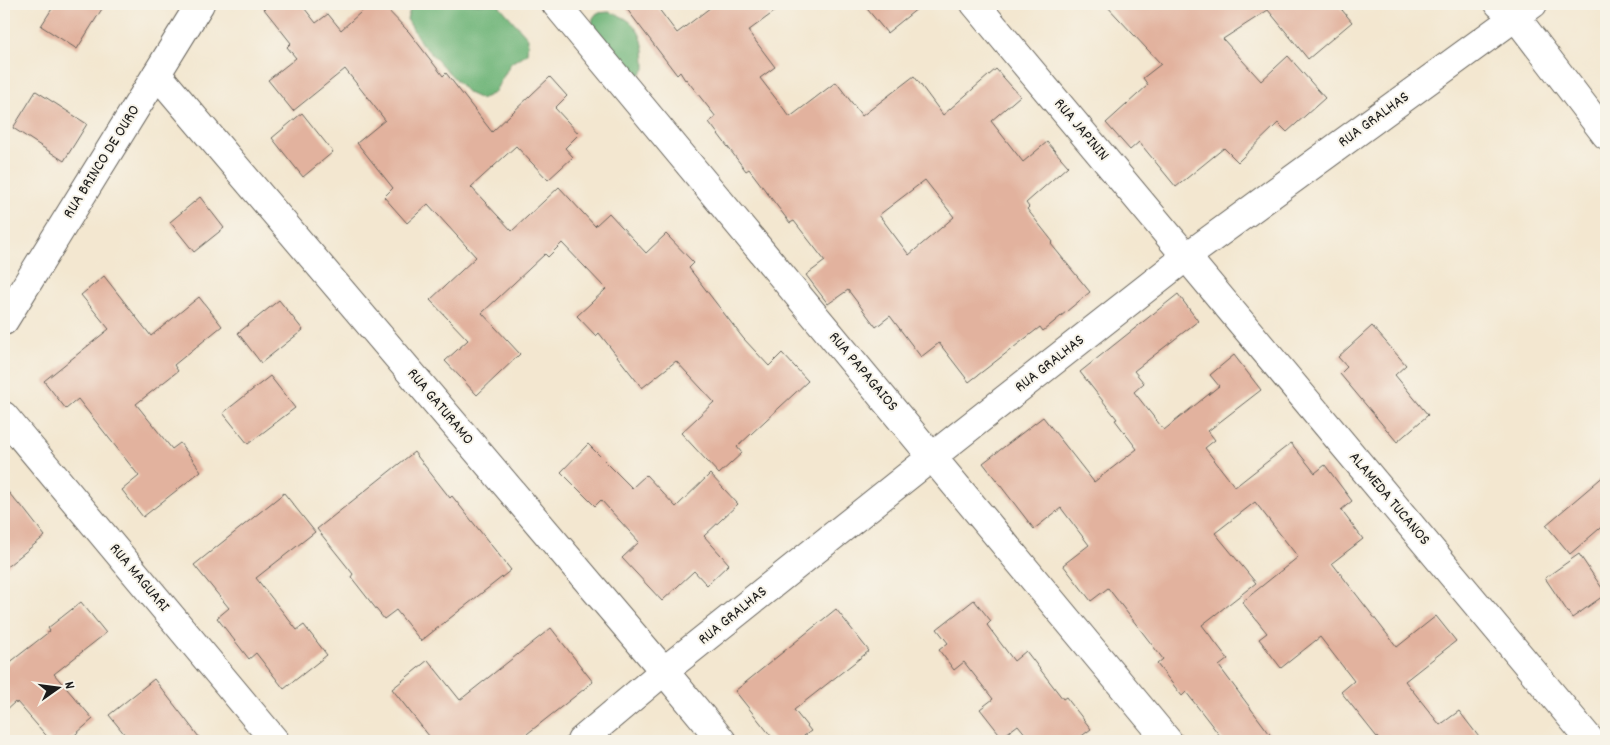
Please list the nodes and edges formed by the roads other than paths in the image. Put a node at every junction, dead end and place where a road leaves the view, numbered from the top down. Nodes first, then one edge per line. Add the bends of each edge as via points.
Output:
1 (200, 4) edge
2 (556, 4) edge
3 (975, 4) edge
4 (1515, 8) edge
5 (157, 74) junction
6 (1606, 135) edge
7 (1186, 257) junction
8 (4, 321) edge
9 (4, 416) edge
10 (933, 456) junction
11 (664, 671) junction
12 (275, 741) edge
13 (582, 741) edge
14 (722, 741) edge
15 (1168, 741) edge
16 (1591, 741) edge

1 - 5 street, RUA BRINCO DE OURO
2 - 10 street, RUA PAPAGAIOS
3 - 7 street, RUA JAPININ
4 - 6 street
4 - 7 street, RUA GRALHAS
5 - 8 street, RUA BRINCO DE OURO
5 - 11 street, RUA GATURAMO
7 - 10 street, RUA GRALHAS
7 - 16 street, ALAMEDA TUCANOS
9 - 12 street, RUA MAGUARI
10 - 11 street, RUA GRALHAS
10 - 15 street, RUA PAPAGAIOS
11 - 13 street, RUA GRALHAS
11 - 14 street, RUA GATURAMO

